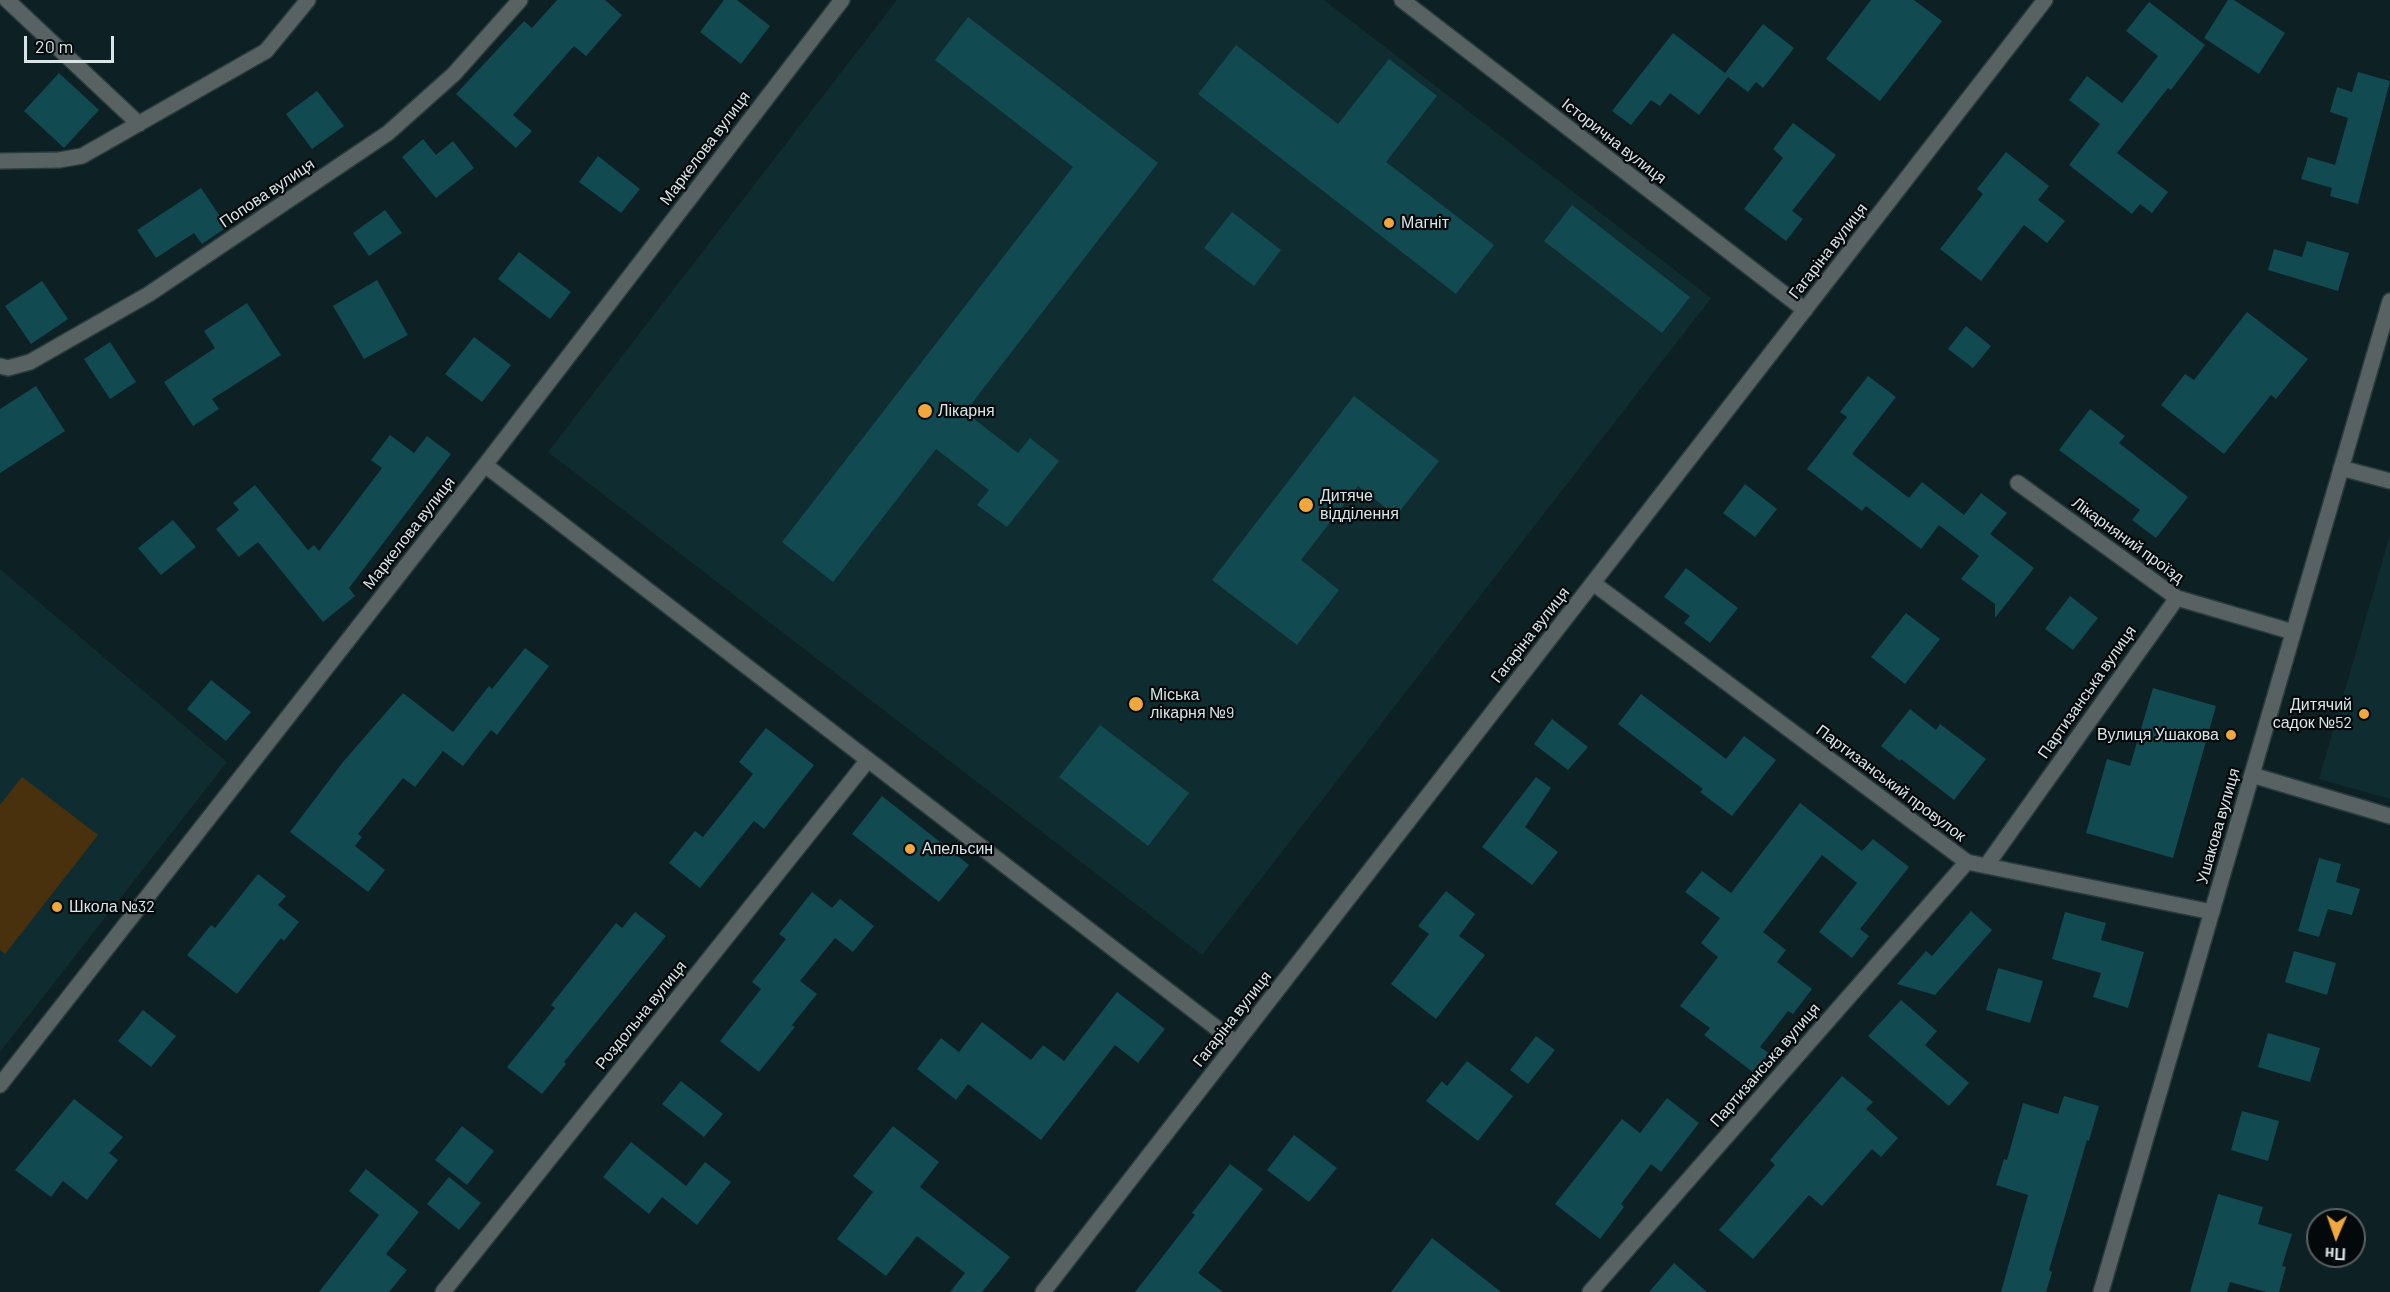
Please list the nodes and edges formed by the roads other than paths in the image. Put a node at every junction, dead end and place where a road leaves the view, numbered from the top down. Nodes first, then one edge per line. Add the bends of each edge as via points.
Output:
1 (7, 0) edge
2 (308, 0) edge
3 (520, 0) edge
4 (842, 0) edge
5 (2045, 0) edge
6 (1411, 3) edge
7 (139, 123) junction
8 (0, 161) edge
9 (2390, 301) edge
10 (1805, 310) junction
11 (0, 366) edge
12 (485, 465) junction
13 (2341, 468) junction
14 (2390, 481) edge
15 (2018, 483) dead end
16 (1593, 583) junction
17 (2177, 598) junction
18 (2293, 632) junction
19 (868, 760) junction
20 (2252, 775) junction
21 (2390, 816) edge
22 (1966, 862) junction
23 (1986, 866) junction
24 (2212, 912) junction
25 (1236, 1043) junction
26 (0, 1085) edge
27 (443, 1292) edge
28 (1043, 1292) edge
29 (1590, 1292) edge
30 (2101, 1292) edge

1 - 7 street
2 - 7 street via 266,51
3 - 11 street, Попова вулиця via 454,74 388,133 149,294 30,362 8,368
4 - 12 street, Маркелова вулиця
5 - 10 street, Гагаріна вулиця
6 - 10 street, Історична вулиця
7 - 8 street via 82,156
9 - 13 street, Ушакова вулиця
10 - 16 street, Гагаріна вулиця
12 - 19 street
12 - 26 street, Маркелова вулиця
13 - 14 street
13 - 18 street, Ушакова вулиця
15 - 17 street, Лікарняний проїзд
16 - 22 street, Партизанський провулок
16 - 25 street, Гагаріна вулиця
17 - 18 street, Лікарняний проїзд
17 - 23 street, Партизанська вулиця
18 - 20 street, Ушакова вулиця
19 - 25 street
19 - 27 street, Роздольна вулиця
20 - 21 street
20 - 24 street, Ушакова вулиця
22 - 23 street, Партизанський провулок
22 - 29 street, Партизанська вулиця
23 - 24 street, Партизанський провулок
24 - 30 street, Ушакова вулиця
25 - 28 street, Гагаріна вулиця

